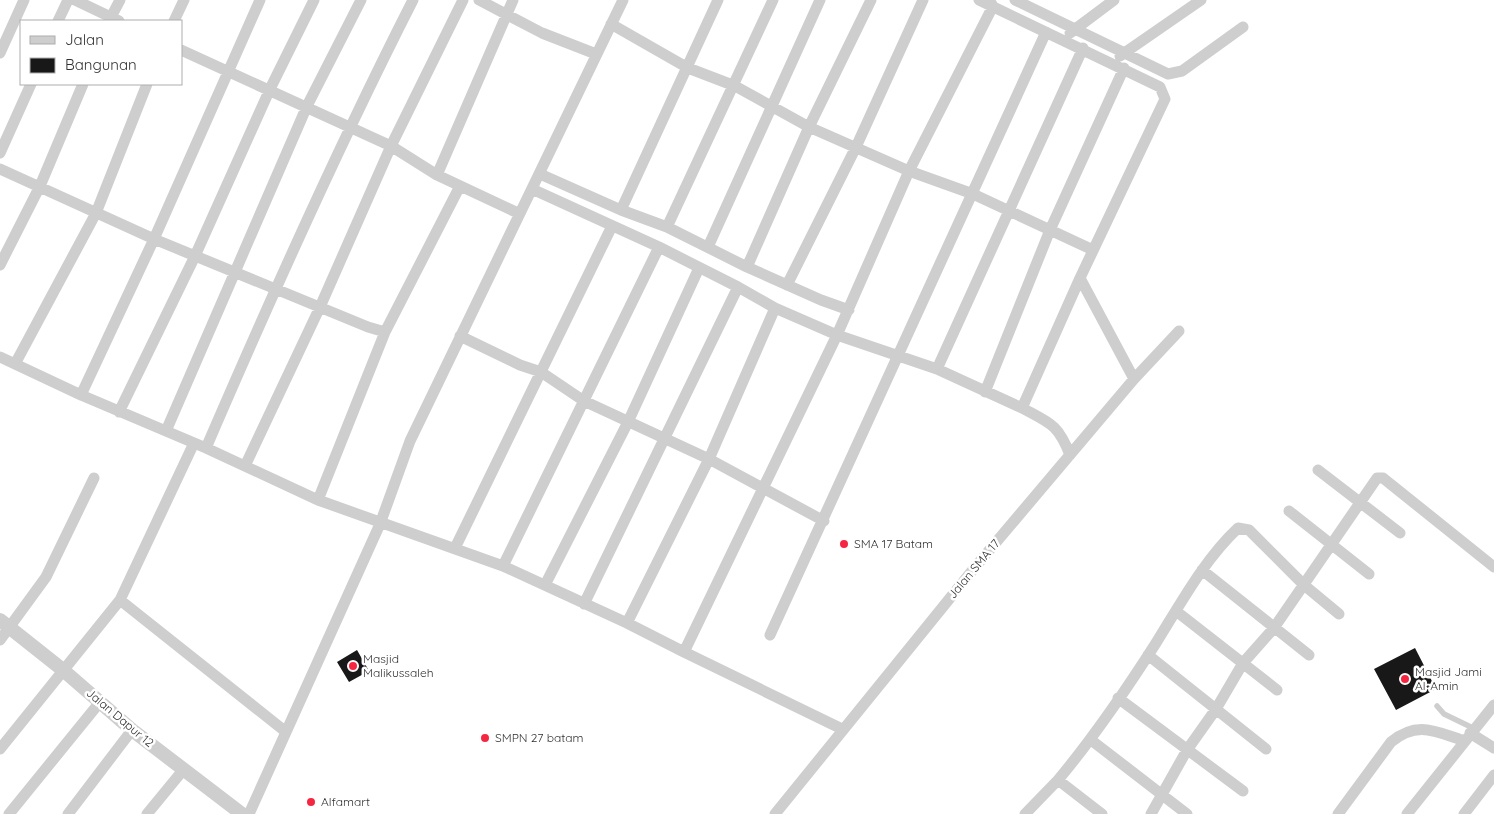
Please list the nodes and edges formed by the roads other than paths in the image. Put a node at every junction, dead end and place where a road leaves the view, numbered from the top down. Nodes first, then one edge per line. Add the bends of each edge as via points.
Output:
1 (24, 0) edge
2 (68, 0) edge
3 (75, 0) edge
4 (120, 0) edge
5 (184, 0) edge
6 (260, 0) edge
7 (314, 0) edge
8 (361, 0) edge
9 (413, 0) edge
10 (463, 0) edge
11 (478, 0) edge
12 (513, 0) edge
13 (623, 0) edge
14 (718, 0) edge
15 (773, 0) edge
16 (820, 0) edge
17 (871, 0) edge
18 (923, 0) edge
19 (979, 0) edge
20 (1015, 0) edge
21 (1114, 0) edge
22 (1201, 0) edge
23 (991, 3) edge
24 (1031, 3) edge
25 (506, 14) junction
26 (1019, 19) junction
27 (58, 20) edge
28 (113, 20) edge
29 (174, 20) edge
30 (611, 24) junction
31 (1243, 27) dead end
32 (1074, 28) junction
33 (1046, 32) junction
34 (1065, 41) junction
35 (1083, 48) junction
36 (182, 50) edge
37 (0, 53) edge
38 (1124, 53) junction
39 (596, 54) junction
40 (1119, 65) junction
41 (688, 68) junction
42 (228, 69) junction
43 (31, 85) edge
44 (83, 85) edge
45 (147, 85) edge
46 (734, 86) junction
47 (270, 89) junction
48 (307, 106) junction
49 (773, 108) junction
50 (349, 126) junction
51 (809, 127) junction
52 (391, 146) junction
53 (856, 147) junction
54 (0, 153) edge
55 (0, 169) edge
56 (909, 171) junction
57 (540, 174) junction
58 (437, 175) junction
59 (40, 186) junction
60 (460, 186) junction
61 (532, 189) junction
62 (973, 194) junction
63 (621, 210) junction
64 (518, 212) junction
65 (1009, 212) junction
66 (96, 213) junction
67 (612, 226) junction
68 (667, 228) junction
69 (1050, 230) junction
70 (154, 239) junction
71 (659, 247) junction
72 (708, 247) junction
73 (1093, 250) junction
74 (195, 256) junction
75 (0, 265) edge
76 (747, 267) junction
77 (699, 268) junction
78 (234, 272) junction
79 (1080, 278) junction
80 (787, 285) junction
81 (738, 287) junction
82 (275, 288) junction
83 (320, 307) junction
84 (775, 308) junction
85 (849, 310) junction
86 (1179, 331) dead end
87 (385, 332) junction
88 (837, 335) junction
89 (460, 336) junction
90 (897, 356) junction
91 (0, 357) edge
92 (15, 364) junction
93 (937, 369) junction
94 (541, 372) junction
95 (1134, 379) junction
96 (985, 392) junction
97 (81, 395) junction
98 (584, 401) junction
99 (1022, 408) junction
100 (119, 412) junction
101 (628, 422) junction
102 (166, 431) junction
103 (664, 438) junction
104 (194, 443) junction
105 (206, 448) junction
106 (1070, 455) junction
107 (709, 459) junction
108 (246, 466) junction
109 (1318, 470) dead end
110 (94, 478) dead end
111 (764, 488) junction
112 (318, 500) junction
113 (1360, 501) junction
114 (1289, 510) dead end
115 (824, 521) junction
116 (380, 524) junction
117 (1400, 534) dead end
118 (1333, 544) junction
119 (455, 548) junction
120 (503, 566) junction
121 (1494, 567) edge
122 (1202, 570) junction
123 (1369, 574) dead end
124 (545, 585) junction
125 (1304, 585) junction
126 (120, 600) junction
127 (584, 604) junction
128 (1176, 611) junction
129 (1339, 614) dead end
130 (627, 623) junction
131 (5, 624) edge
132 (1274, 628) junction
133 (770, 636) dead end
134 (0, 640) edge
135 (684, 652) junction
136 (1148, 655) junction
137 (1309, 655) dead end
138 (1243, 663) junction
139 (63, 670) junction
140 (1277, 690) dead end
141 (1118, 698) junction
142 (100, 702) junction
143 (1494, 705) edge
144 (1437, 706) dead end
145 (1216, 709) junction
146 (842, 729) junction
147 (132, 730) junction
148 (286, 732) junction
149 (1470, 735) junction
150 (1091, 740) junction
151 (1494, 748) edge
152 (1266, 749) dead end
153 (0, 750) edge
154 (1187, 750) junction
155 (184, 769) junction
156 (1494, 775) edge
157 (1058, 780) junction
158 (1244, 791) dead end
159 (1161, 794) junction
160 (9, 814) edge
161 (68, 814) edge
162 (147, 814) edge
163 (242, 814) edge
164 (250, 814) edge
165 (775, 814) edge
166 (1025, 814) edge
167 (1102, 814) edge
168 (1151, 814) edge
169 (1187, 814) edge
170 (1339, 814) edge
171 (1407, 814) edge
172 (1464, 814) edge

1 - 37 street
2 - 27 street
3 - 28 street
4 - 28 street
5 - 29 street
6 - 42 street
7 - 47 street
8 - 48 street
9 - 50 street
10 - 52 street
11 - 25 street
12 - 25 street
13 - 30 street
14 - 41 street
15 - 46 street
16 - 49 street
17 - 51 street
18 - 53 street
19 - 23 street
20 - 24 street
21 - 32 street
22 - 38 street
23 - 26 street
23 - 56 street
24 - 26 street
24 - 32 street
25 - 39 street via 542,33
25 - 58 street
26 - 33 street
30 - 39 street
30 - 41 street
31 - 38 street via 1175,73 1168,74
32 - 34 street
32 - 38 street
33 - 34 street
33 - 62 street
34 - 35 street
35 - 40 street
35 - 65 street
36 - 42 street
38 - 40 street
39 - 57 street
40 - 69 street
40 - 73 street via 1160,87 1165,99
41 - 46 street
41 - 63 street
42 - 47 street
42 - 70 street
43 - 54 street
44 - 59 street
45 - 66 street
46 - 49 street
46 - 68 street
47 - 48 street
47 - 74 street
48 - 50 street
48 - 78 street
49 - 51 street
49 - 72 street
50 - 52 street
50 - 82 street
51 - 53 street
51 - 76 street
52 - 58 street
52 - 83 street
53 - 56 street
53 - 80 street
55 - 59 street
56 - 62 street
56 - 85 street
57 - 61 street
57 - 63 street
58 - 60 street
59 - 66 street
59 - 75 street
60 - 64 street
60 - 87 street
61 - 64 street
61 - 67 street
62 - 65 street
62 - 90 street
63 - 68 street
64 - 89 street
65 - 69 street
65 - 93 street
66 - 70 street
66 - 92 street
67 - 71 street
67 - 94 street
68 - 72 street
69 - 73 street
69 - 96 street
70 - 74 street
70 - 97 street
71 - 77 street
71 - 98 street
72 - 76 street
73 - 79 street
74 - 78 street
74 - 100 street
76 - 80 street
77 - 81 street
77 - 101 street
78 - 82 street
78 - 102 street
79 - 95 street
79 - 99 street
80 - 85 street
81 - 84 street
81 - 103 street
82 - 83 street
82 - 105 street
83 - 87 street
83 - 108 street
84 - 88 street
84 - 107 street
85 - 88 street
86 - 95 street, Jalan SMA 17
87 - 112 street
88 - 90 street
88 - 111 street
89 - 94 street
89 - 116 street via 410,441
90 - 93 street
90 - 115 street
91 - 92 street
92 - 97 street
93 - 96 street
94 - 98 street
94 - 119 street
95 - 106 street, Jalan SMA 17
96 - 99 street
97 - 100 street
98 - 101 street
98 - 120 street
99 - 106 street via 1051,423 1062,434
100 - 102 street
101 - 103 street
101 - 124 street
102 - 104 street
103 - 107 street
103 - 127 street
104 - 105 street
104 - 126 street
105 - 108 street
106 - 146 street, Jalan SMA 17
107 - 111 street
107 - 130 street
108 - 112 street
109 - 113 street
110 - 131 street via 46,577
111 - 115 street
111 - 135 street
112 - 116 street
113 - 117 street
113 - 118 street
113 - 121 street via 1377,478 1383,478
114 - 118 street
115 - 133 street
116 - 119 street
116 - 148 street
118 - 123 street
118 - 125 street
119 - 120 street
120 - 124 street
122 - 125 street via 1238,528 1249,530
122 - 128 street
122 - 132 street
124 - 127 street
125 - 129 street
125 - 132 street
126 - 139 street
126 - 148 street
127 - 130 street
128 - 136 street
128 - 138 street
130 - 135 street
131 - 134 street
131 - 139 street, Jalan Dapur 12
132 - 137 street
132 - 138 street
135 - 146 street
136 - 141 street
136 - 145 street
138 - 140 street
138 - 145 street
139 - 142 street, Jalan Dapur 12
139 - 153 street
141 - 150 street
141 - 154 street
142 - 147 street, Jalan Dapur 12
142 - 160 street
143 - 149 street
144 - 149 lane
145 - 152 street
145 - 154 street
146 - 165 street, Jalan SMA 17
147 - 155 street, Jalan Dapur 12
147 - 161 street
148 - 164 street
149 - 151 street
149 - 170 street via 1416,729 1399,736 1391,742
149 - 171 street
150 - 157 street
150 - 159 street
154 - 158 street
154 - 159 street
155 - 162 street
155 - 163 street, Jalan Dapur 12
156 - 172 street
157 - 166 street
157 - 167 street
159 - 168 street
159 - 169 street

